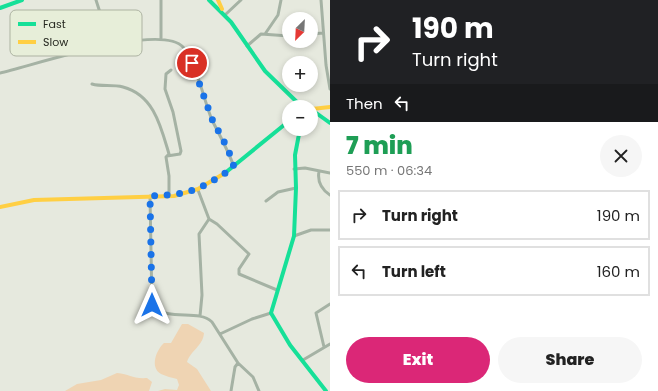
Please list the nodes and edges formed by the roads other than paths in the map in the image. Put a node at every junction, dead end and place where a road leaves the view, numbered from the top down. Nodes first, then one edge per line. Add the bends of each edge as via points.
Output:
1 (22, 0) edge
2 (96, 0) edge
3 (161, 0) edge
4 (209, 0) edge
5 (218, 0) edge
6 (241, 0) edge
7 (281, 0) edge
8 (321, 0) edge
9 (11, 2) edge
10 (0, 8) edge
11 (99, 10) edge
12 (224, 12) junction
13 (318, 33) edge
14 (323, 33) junction
15 (265, 34) junction
16 (282, 35) edge
17 (161, 38) junction
18 (142, 41) edge
19 (246, 46) junction
20 (64, 56) edge
21 (171, 70) dead end
22 (0, 74) edge
23 (92, 84) dead end
24 (330, 89) edge
25 (292, 100) edge
26 (330, 107) edge
27 (318, 108) edge
28 (318, 113) edge
29 (330, 123) edge
30 (282, 127) edge
31 (299, 136) edge
32 (166, 157) junction
33 (234, 167) junction
34 (294, 169) junction
35 (319, 171) junction
36 (330, 173) edge
37 (296, 188) junction
38 (198, 190) junction
39 (330, 195) edge
40 (150, 196) junction
41 (170, 196) junction
42 (266, 201) dead end
43 (0, 207) edge
44 (209, 219) junction
45 (330, 230) edge
46 (294, 236) junction
47 (277, 290) junction
48 (330, 304) edge
49 (271, 313) junction
50 (200, 316) junction
51 (220, 334) junction
52 (330, 344) edge
53 (324, 347) junction
54 (303, 360) junction
55 (238, 363) junction
56 (231, 391) edge
57 (259, 391) edge
58 (326, 391) edge

1 - 9 street
2 - 11 street
3 - 17 street
4 - 12 street
5 - 12 street
6 - 12 street
7 - 15 street via 278,15
8 - 14 street
9 - 10 street
12 - 19 street
13 - 14 street
14 - 24 street
15 - 16 street
15 - 19 street via 261,34
17 - 18 street
17 - 33 street via 174,41 185,49
19 - 25 street via 278,88
20 - 22 street
21 - 32 street via 166,74 165,90 173,112 181,151 180,154
23 - 32 street via 122,87 147,100 165,140 169,154
26 - 27 street
28 - 29 street
30 - 33 street
31 - 34 street
32 - 41 street
33 - 38 street
34 - 35 street
34 - 37 street
35 - 36 street
35 - 39 street via 320,184
37 - 42 street via 278,192
37 - 46 street
38 - 41 street
38 - 44 street
40 - 41 street
40 - 43 street via 34,200
40 - 50 street via 152,305 163,312
44 - 47 street via 218,224 249,254 239,269 239,274
44 - 50 street via 199,234 202,295
45 - 46 street via 311,230
46 - 47 street
47 - 49 street
48 - 53 street via 316,313
49 - 51 street
49 - 54 street via 290,345
50 - 51 street via 208,318
51 - 55 street
52 - 53 street
53 - 54 street
54 - 58 street
55 - 56 street
55 - 57 street via 253,377

